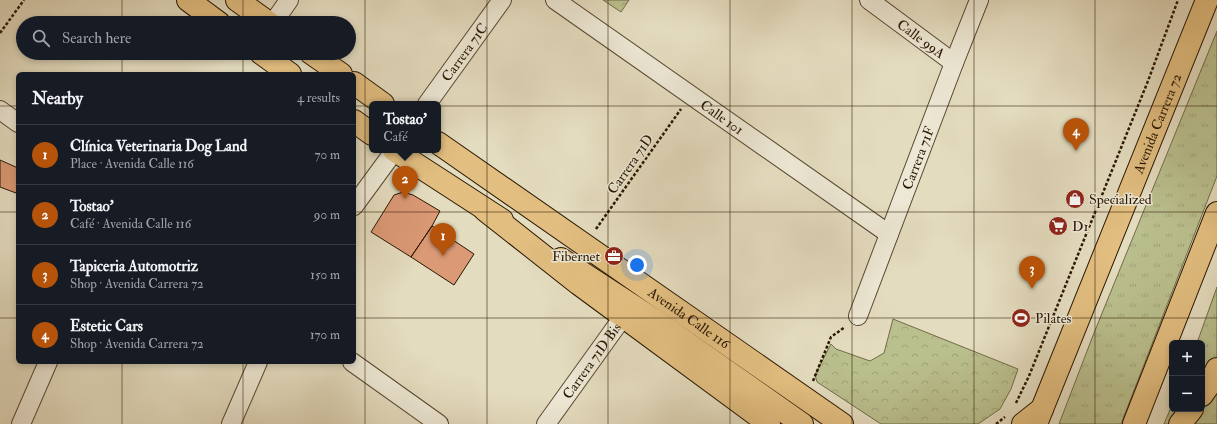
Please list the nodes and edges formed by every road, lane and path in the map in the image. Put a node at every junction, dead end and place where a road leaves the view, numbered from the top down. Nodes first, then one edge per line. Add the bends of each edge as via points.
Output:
1 (24, 0) edge
2 (188, 0) edge
3 (237, 0) edge
4 (289, 0) edge
5 (502, 0) edge
6 (555, 0) edge
7 (869, 0) edge
8 (979, 0) edge
9 (1178, 0) edge
10 (1206, 0) edge
11 (210, 16) edge
12 (259, 16) edge
13 (278, 16) edge
14 (0, 33) edge
15 (271, 60) edge
16 (321, 60) edge
17 (954, 63) junction
18 (287, 72) edge
19 (338, 72) edge
20 (356, 84) edge
21 (690, 95) junction
22 (379, 101) edge
23 (429, 101) edge
24 (0, 110) edge
25 (16, 122) edge
26 (356, 122) edge
27 (369, 132) edge
28 (441, 145) edge
29 (392, 153) edge
30 (399, 153) edge
31 (356, 203) edge
32 (485, 210) junction
33 (1217, 213) edge
34 (889, 234) junction
35 (585, 245) junction
36 (858, 316) joint
37 (623, 317) junction
38 (47, 364) edge
39 (257, 364) edge
40 (355, 364) edge
41 (1217, 369) edge
42 (1205, 391) edge
43 (806, 398) junction
44 (1190, 412) edge
45 (1015, 414) edge
46 (1039, 416) edge
47 (21, 424) edge
48 (231, 424) edge
49 (439, 424) edge
50 (546, 424) edge
51 (770, 424) edge
52 (802, 424) edge
53 (842, 424) edge
54 (996, 424) edge
55 (1134, 424) edge
56 (1180, 424) edge

1 - 14 path
2 - 11 main road
3 - 12 main road
4 - 13 street
5 - 23 street, Carrera 71C
6 - 21 street, Calle 101
7 - 17 street, Calle 99A
8 - 17 street, Carrera 71F
9 - 45 path
10 - 46 main road, Avenida Carrera 72
15 - 18 main road
16 - 19 main road
17 - 34 street, Carrera 71F
20 - 22 main road
21 - 34 street, Calle 101
21 - 35 path, Carrera 71D
24 - 25 street
26 - 27 main road
28 - 35 main road, Avenida Calle 116
29 - 31 street
30 - 32 main road, Avenida Calle 116
32 - 37 main road
32 - 52 main road, Avenida Calle 116 via 656,321
33 - 55 main road
34 - 36 street, Carrera 71F
35 - 43 main road, Avenida Calle 116
36 - 43 path via 831,337
37 - 50 street, Carrera 71D Bis
37 - 51 main road
38 - 47 street
39 - 48 street
40 - 49 street
41 - 42 main road
43 - 53 main road, Avenida Calle 116
44 - 56 main road
45 - 46 main road
45 - 54 path

